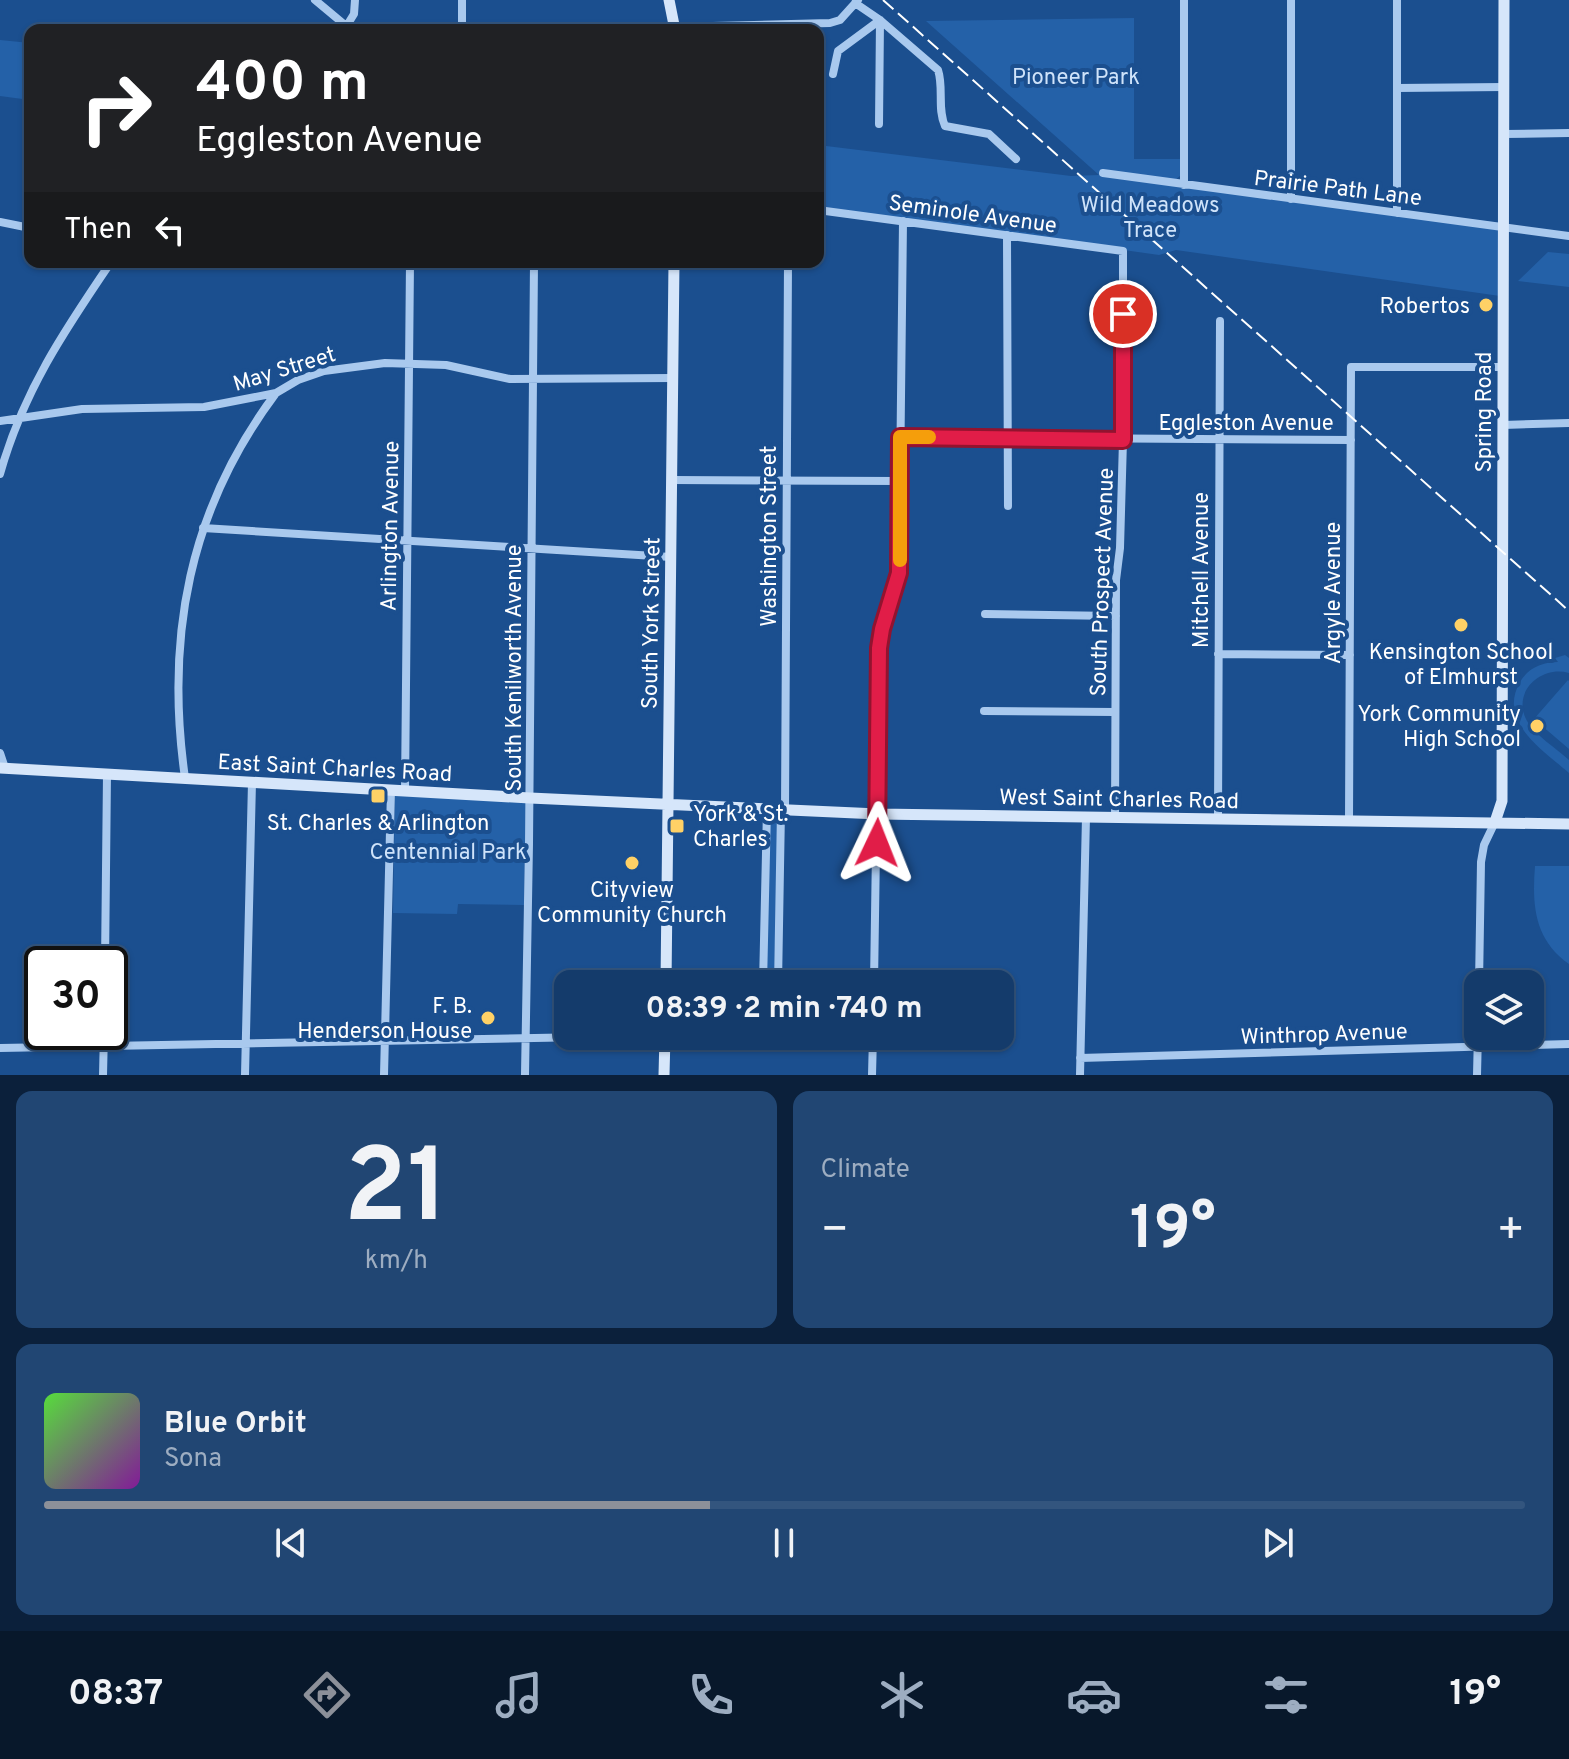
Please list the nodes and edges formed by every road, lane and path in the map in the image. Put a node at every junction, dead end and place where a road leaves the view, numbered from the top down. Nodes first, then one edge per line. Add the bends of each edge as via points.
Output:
1 (315, 0) edge
2 (355, 0) edge
3 (462, 0) edge
4 (669, 0) edge
5 (1184, 0) edge
6 (1291, 0) edge
7 (1397, 0) edge
8 (1504, 0) edge
9 (857, 2) edge
10 (880, 20) junction
11 (343, 24) edge
12 (350, 24) edge
13 (462, 24) edge
14 (674, 24) edge
15 (783, 24) edge
16 (833, 74) dead end
17 (1504, 87) junction
18 (1397, 88) junction
19 (879, 124) dead end
20 (1569, 133) edge
21 (1504, 134) junction
22 (1016, 159) dead end
23 (1103, 173) dead end
24 (1184, 185) junction
25 (1291, 199) junction
26 (824, 211) edge
27 (1397, 213) junction
28 (903, 221) junction
29 (0, 222) edge
30 (24, 227) edge
31 (1503, 227) junction
32 (1007, 235) junction
33 (1569, 236) edge
34 (1123, 251) joint
35 (107, 268) edge
36 (410, 268) edge
37 (534, 268) edge
38 (674, 268) edge
39 (788, 268) edge
40 (1220, 321) dead end
41 (409, 363) junction
42 (1504, 367) junction
43 (673, 378) junction
44 (534, 379) junction
45 (276, 393) junction
46 (18, 418) junction
47 (0, 421) edge
48 (1569, 423) edge
49 (1503, 425) junction
50 (900, 437) junction
51 (1007, 439) junction
52 (1123, 440) junction
53 (1351, 440) junction
54 (1219, 441) junction
55 (0, 474) edge
56 (672, 480) junction
57 (786, 480) junction
58 (900, 481) junction
59 (1008, 506) dead end
60 (203, 528) junction
61 (407, 541) junction
62 (532, 548) junction
63 (671, 557) junction
64 (985, 614) dead end
65 (1116, 616) junction
66 (1218, 654) junction
67 (1350, 655) junction
68 (984, 711) dead end
69 (1115, 712) junction
70 (0, 753) edge
71 (2, 768) edge
72 (107, 774) junction
73 (185, 778) junction
74 (252, 782) junction
75 (391, 790) junction
76 (405, 791) junction
77 (530, 798) junction
78 (669, 805) junction
79 (767, 809) junction
80 (783, 810) junction
81 (878, 814) junction
82 (1086, 817) junction
83 (1115, 818) junction
84 (1218, 819) junction
85 (1349, 821) junction
86 (1495, 822) junction
87 (1569, 824) edge
88 (105, 946) edge
89 (666, 970) edge
90 (763, 970) edge
91 (778, 970) edge
92 (874, 970) edge
93 (1479, 970) edge
94 (526, 1038) junction
95 (554, 1038) edge
96 (385, 1041) junction
97 (245, 1043) junction
98 (1569, 1044) edge
99 (128, 1045) edge
100 (1544, 1045) edge
101 (1464, 1047) edge
102 (0, 1048) edge
103 (24, 1048) edge
104 (104, 1050) edge
105 (665, 1050) edge
106 (873, 1050) edge
107 (1478, 1050) edge
108 (1080, 1058) junction
109 (103, 1075) edge
110 (245, 1075) edge
111 (384, 1075) edge
112 (525, 1075) edge
113 (664, 1075) edge
114 (872, 1075) edge
115 (1080, 1075) edge
116 (1477, 1075) edge

1 - 11 street
2 - 12 street
3 - 13 street
4 - 14 main road
5 - 24 street
6 - 25 street
7 - 18 street
8 - 17 main road, Spring Road
9 - 10 street
9 - 15 street via 837,22
10 - 16 street via 838,51
10 - 19 street
10 - 22 street via 938,70 945,126 989,134
17 - 18 street
17 - 21 main road, Spring Road
18 - 27 street
20 - 21 street
21 - 31 main road, Spring Road
23 - 24 street, Prairie Path Lane
24 - 25 street, Prairie Path Lane
25 - 27 street, Prairie Path Lane
26 - 28 street, Seminole Avenue
27 - 31 street, Prairie Path Lane
28 - 32 street, Seminole Avenue
28 - 50 street
29 - 30 street
31 - 33 street, Prairie Path Lane
31 - 42 main road, Spring Road
32 - 34 street, Seminole Avenue
32 - 51 street
34 - 52 street, South Prospect Avenue
35 - 46 street via 58,339
36 - 41 street, Arlington Avenue
37 - 44 street, South Kenilworth Avenue
38 - 43 main road, South York Street
39 - 57 street, Washington Street
40 - 54 street, Mitchell Avenue
41 - 44 street, May Street
41 - 45 street, May Street via 324,371
41 - 61 street, Arlington Avenue
42 - 49 main road, Spring Road
42 - 53 street, Argyle Avenue via 1351,367
43 - 44 street, May Street
43 - 56 main road, South York Street
44 - 62 street, South Kenilworth Avenue
45 - 46 street, May Street via 191,409 82,409
45 - 60 street via 236,451
46 - 47 street, May Street
46 - 55 street
48 - 49 street
49 - 86 main road, Spring Road via 1502,801
50 - 51 street, Eggleston Avenue
50 - 58 street
51 - 52 street, Eggleston Avenue
51 - 59 street
52 - 54 street, Eggleston Avenue
52 - 65 street, South Prospect Avenue
53 - 54 street, Eggleston Avenue
53 - 67 street, Argyle Avenue
54 - 66 street, Mitchell Avenue
56 - 57 street
56 - 63 main road, South York Street
57 - 58 street
57 - 80 street, Washington Street
58 - 81 street via 899,573 879,648
60 - 61 street
60 - 73 street via 179,647
61 - 62 street
61 - 76 street, Arlington Avenue
62 - 63 street
62 - 77 street, South Kenilworth Avenue
63 - 78 main road, South York Street
64 - 65 street
65 - 69 street, South Prospect Avenue
66 - 67 street
66 - 84 street, Mitchell Avenue
67 - 85 street, Argyle Avenue
68 - 69 street
69 - 83 street, South Prospect Avenue
70 - 71 street
71 - 72 main road, East Saint Charles Road
72 - 73 main road, East Saint Charles Road
72 - 88 street
73 - 74 main road, East Saint Charles Road
74 - 75 main road, East Saint Charles Road
74 - 97 street
75 - 76 main road, East Saint Charles Road
75 - 96 street
76 - 77 main road, East Saint Charles Road
77 - 78 main road, East Saint Charles Road
77 - 94 street, South Kenilworth Avenue
78 - 79 main road, West Saint Charles Road
78 - 89 main road, South York Street
79 - 80 main road, West Saint Charles Road
79 - 90 street
80 - 81 main road, West Saint Charles Road
80 - 91 street, Washington Street
81 - 82 main road, West Saint Charles Road
81 - 92 street
82 - 83 main road, West Saint Charles Road
82 - 108 street
83 - 84 main road, West Saint Charles Road
84 - 85 main road, West Saint Charles Road
85 - 86 main road, West Saint Charles Road
86 - 87 main road, West Saint Charles Road
86 - 93 street via 1481,862
94 - 95 street
94 - 96 street
94 - 112 street, South Kenilworth Avenue
96 - 97 street
96 - 111 street
97 - 99 street
97 - 110 street
98 - 100 street, Winthrop Avenue
101 - 108 street, Winthrop Avenue
102 - 103 street
104 - 109 street
105 - 113 main road
106 - 114 street
107 - 116 street
108 - 115 street

